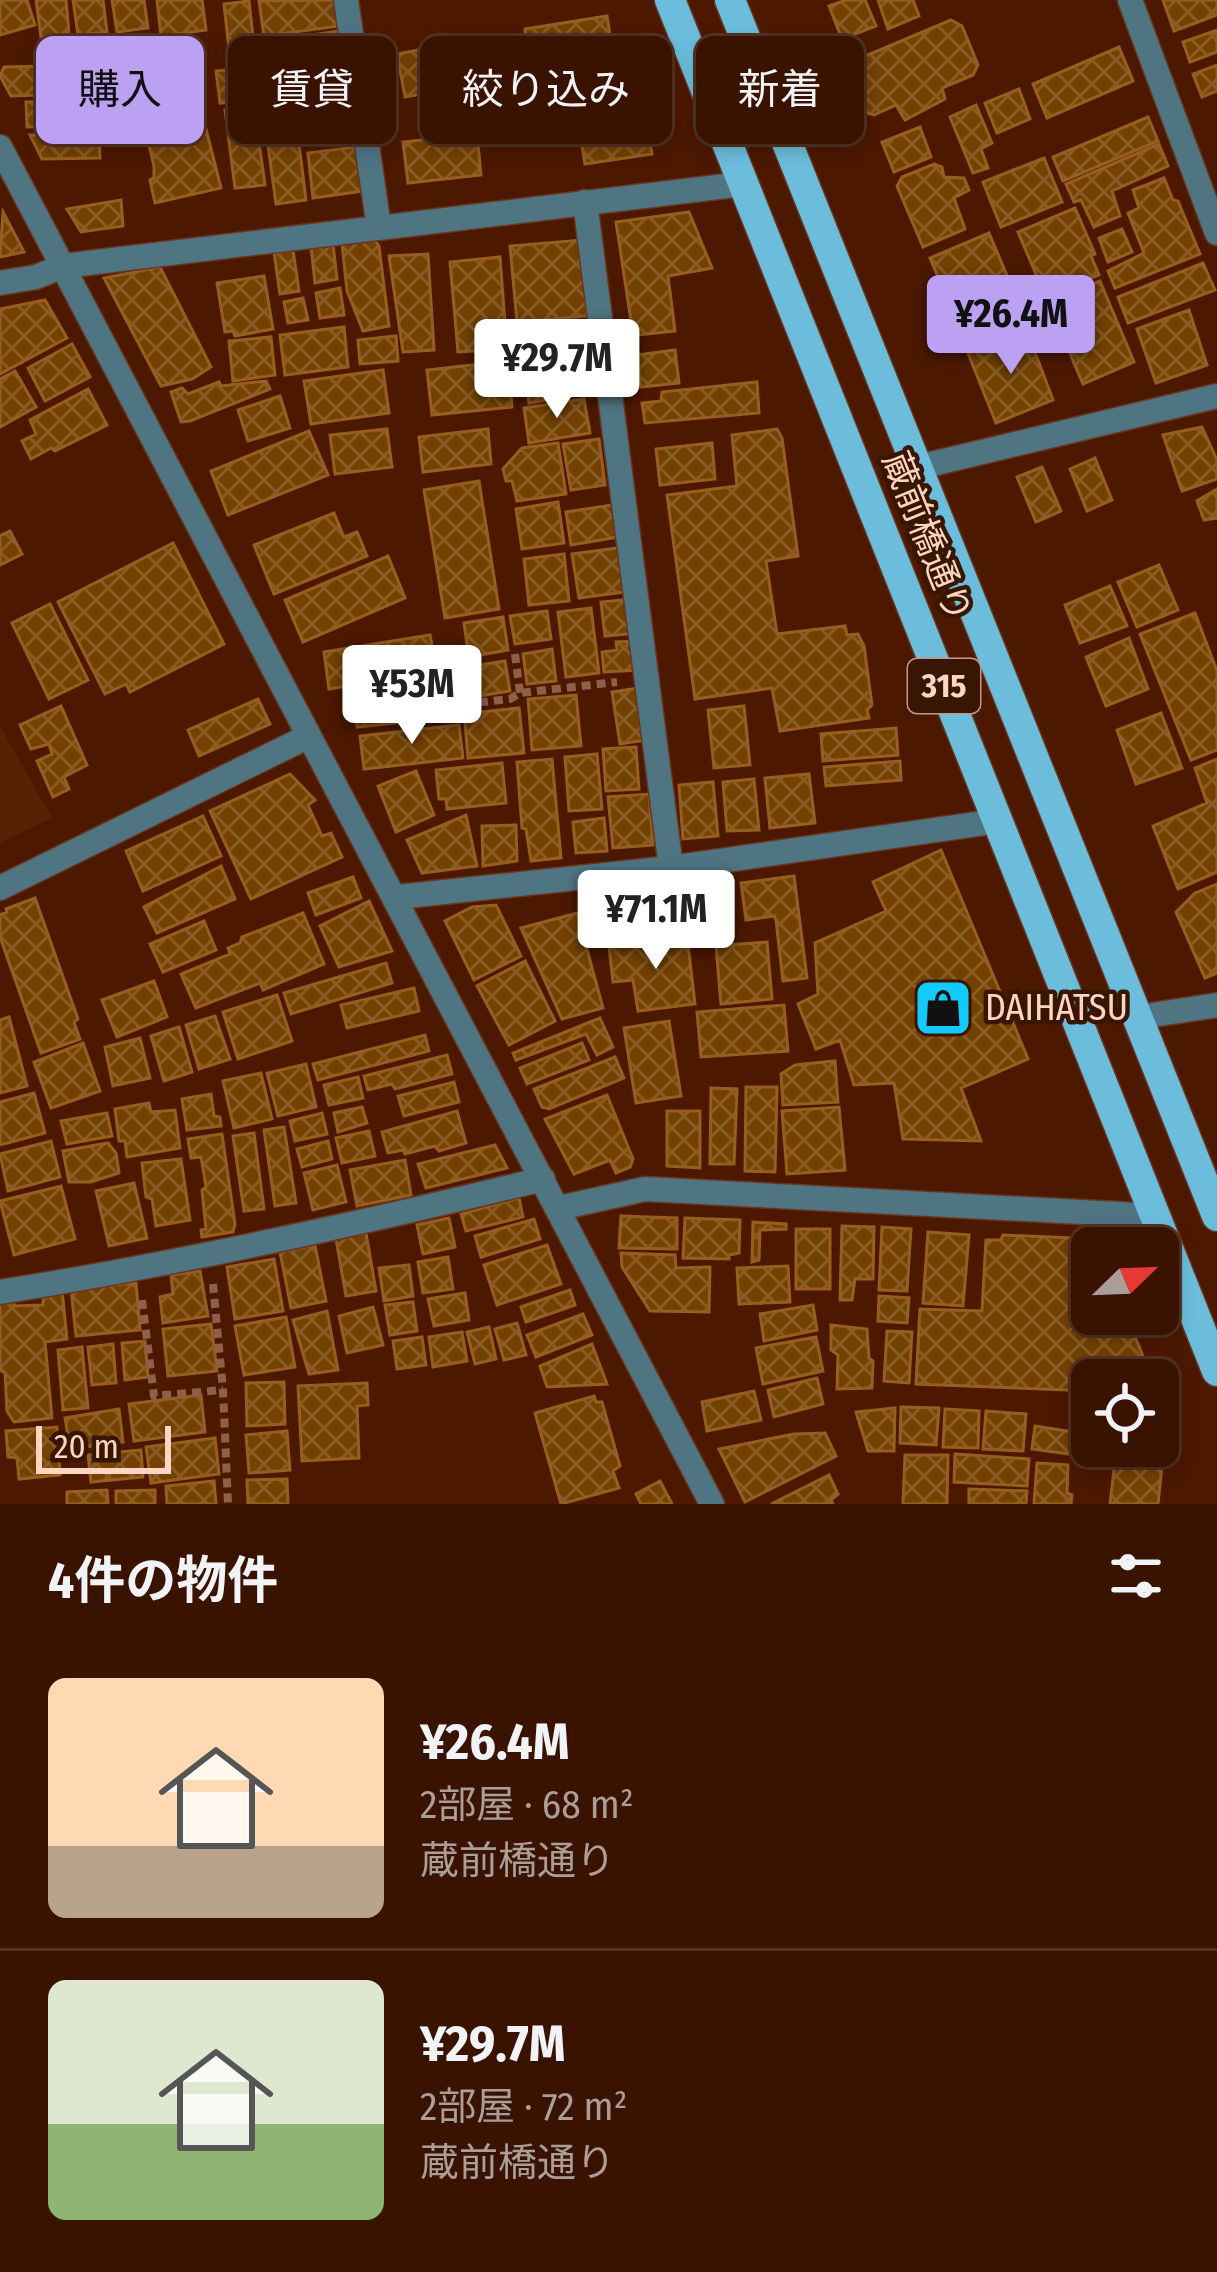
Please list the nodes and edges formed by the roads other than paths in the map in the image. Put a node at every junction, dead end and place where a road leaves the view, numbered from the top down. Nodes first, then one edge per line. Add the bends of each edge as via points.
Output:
1 (346, 0) edge
2 (670, 0) edge
3 (730, 0) edge
4 (1130, 0) edge
5 (0, 147) edge
6 (743, 184) junction
7 (585, 202) junction
8 (379, 228) junction
9 (1217, 233) edge
10 (63, 266) junction
11 (0, 283) edge
12 (1217, 396) edge
13 (915, 468) junction
14 (309, 736) junction
15 (998, 821) junction
16 (671, 868) junction
17 (0, 888) edge
18 (398, 897) junction
19 (1217, 1005) edge
20 (1139, 1017) junction
21 (543, 1179) junction
22 (559, 1208) junction
23 (1156, 1216) junction
24 (1217, 1216) edge
25 (0, 1292) edge
26 (1217, 1372) edge
27 (712, 1504) edge

1 - 8 street
2 - 6 main road, 蔵前橋通り / 315
3 - 13 main road, 蔵前橋通り / 315
4 - 9 street
5 - 10 street
6 - 7 street
6 - 15 main road, 蔵前橋通り / 315
7 - 8 street
7 - 16 street
8 - 10 street
10 - 11 street
10 - 14 street
12 - 13 street
13 - 20 main road, 蔵前橋通り / 315
14 - 17 street
14 - 18 street
15 - 16 street
15 - 23 main road, 蔵前橋通り / 315
16 - 18 street
18 - 21 street
19 - 20 street
20 - 24 main road, 蔵前橋通り / 315
21 - 22 street
21 - 25 street via 339,1229
22 - 23 street via 646,1189
22 - 27 street
23 - 26 main road, 蔵前橋通り / 315

